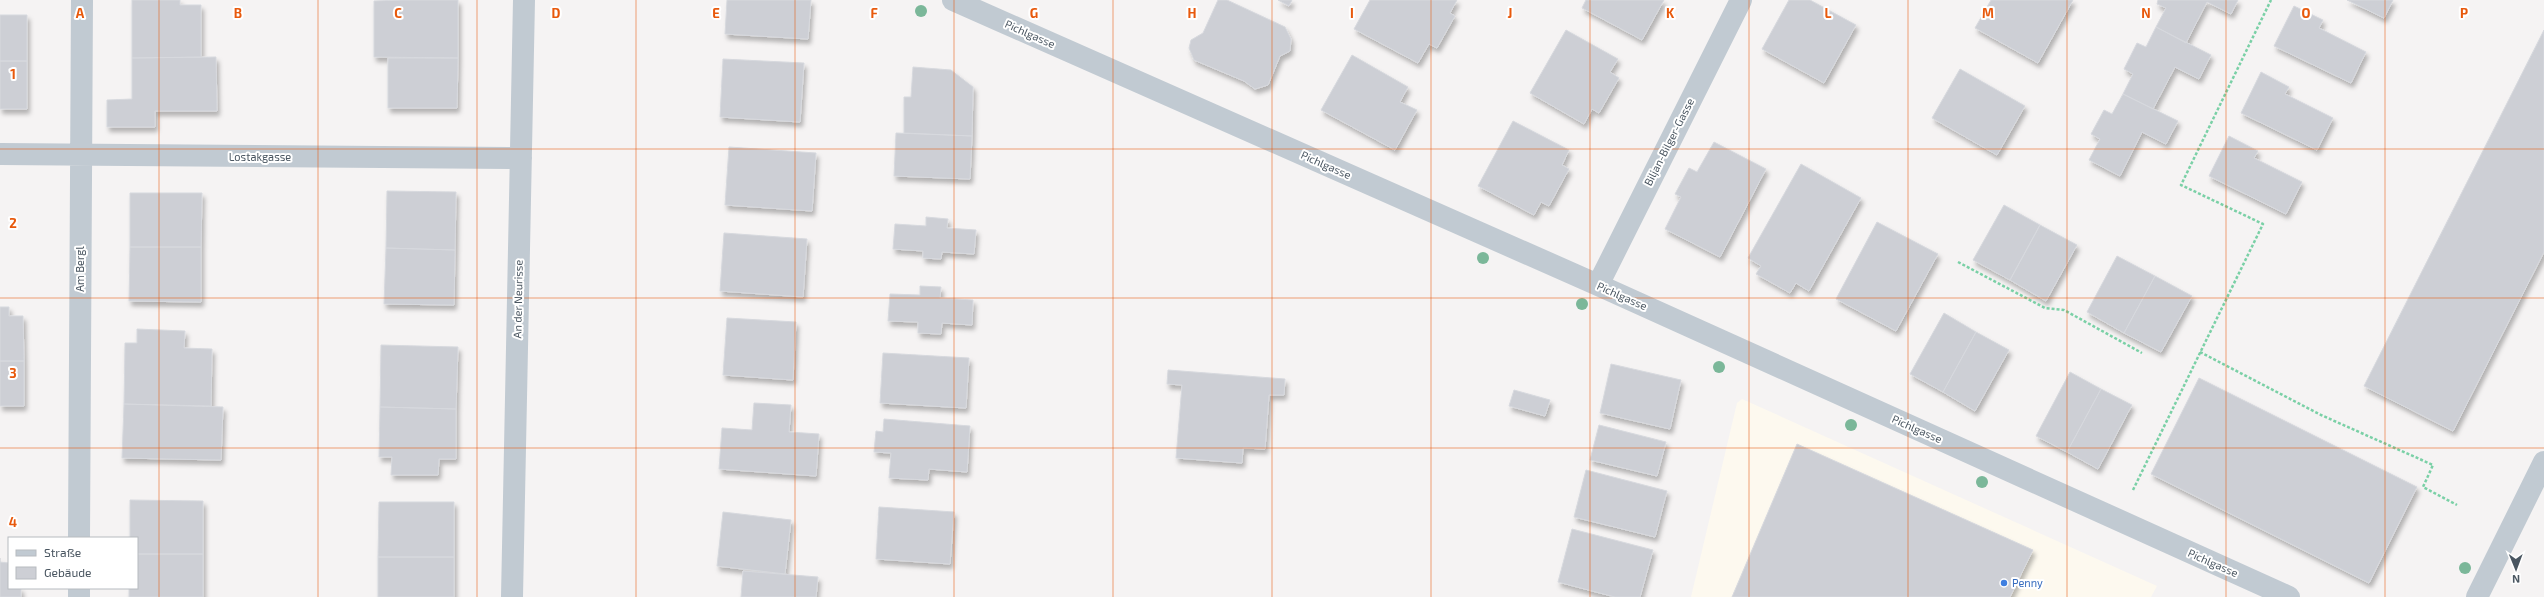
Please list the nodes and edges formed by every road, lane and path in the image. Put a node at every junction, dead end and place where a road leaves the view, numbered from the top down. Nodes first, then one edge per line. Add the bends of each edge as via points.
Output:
1 (82, 0) edge
2 (524, 0) edge
3 (953, 0) edge
4 (1740, 0) edge
5 (2271, 0) edge
6 (0, 154) edge
7 (80, 156) junction
8 (521, 158) junction
9 (1958, 262) dead end
10 (1598, 285) junction
11 (2200, 352) junction
12 (2142, 353) dead end
13 (2544, 462) edge
14 (2132, 492) dead end
15 (2457, 505) dead end
16 (80, 537) edge
17 (512, 597) edge
18 (2289, 597) edge
19 (2477, 597) edge

1 - 7 street, Am Bergl
2 - 8 street, An der Neurisse
3 - 10 street, Pichlgasse
4 - 10 street, Biljan-Bilger-Gasse
5 - 11 path via 2181,185 2263,224
6 - 7 street, Lostakgasse
7 - 8 street, Lostakgasse
7 - 16 street, Am Bergl
8 - 17 street, An der Neurisse
9 - 12 path via 2045,308 2064,310
10 - 18 street, Pichlgasse
11 - 14 path
11 - 15 path via 2321,415 2433,465 2423,487
13 - 19 street

